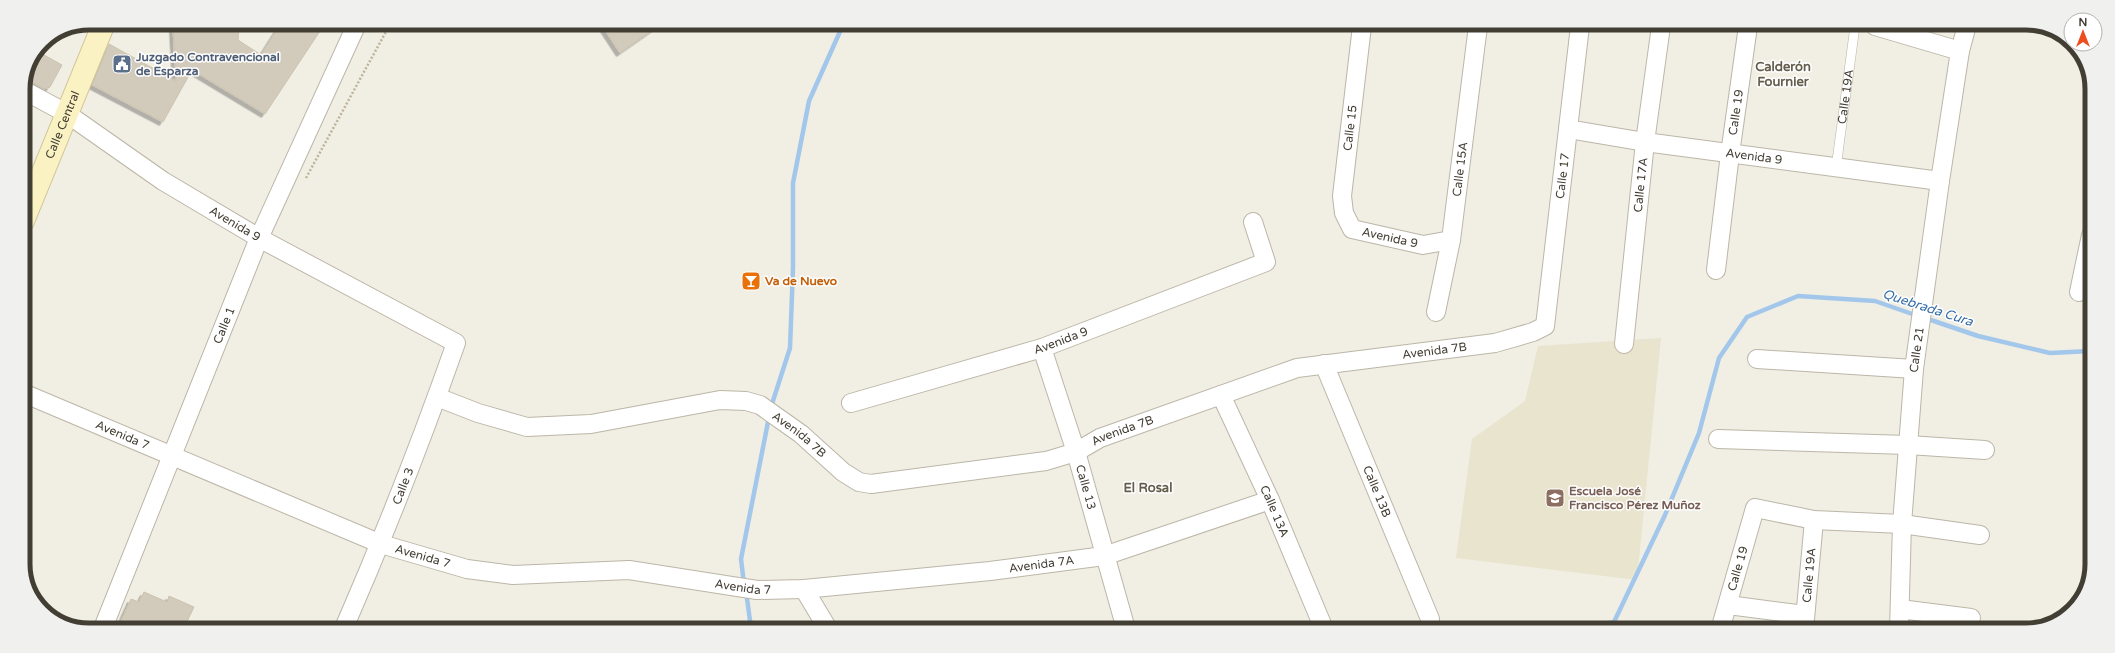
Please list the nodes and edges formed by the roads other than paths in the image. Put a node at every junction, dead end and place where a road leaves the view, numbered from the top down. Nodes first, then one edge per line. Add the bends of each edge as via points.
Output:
1 (101, 30) edge
2 (354, 30) edge
3 (1362, 30) edge
4 (1477, 30) edge
5 (1580, 30) edge
6 (1660, 30) edge
7 (1747, 30) edge
8 (1854, 30) edge
9 (1889, 30) edge
10 (1966, 30) edge
11 (1960, 51) junction
12 (30, 94) edge
13 (66, 113) junction
14 (1568, 129) junction
15 (1646, 142) junction
16 (1730, 154) junction
17 (1836, 168) junction
18 (1940, 181) junction
19 (30, 203) edge
20 (1253, 222) dead end
21 (1352, 229) joint
22 (259, 238) junction
23 (1451, 240) junction
24 (2085, 264) edge
25 (1716, 270) dead end
26 (2079, 292) dead end
27 (1436, 312) dead end
28 (1545, 326) joint
29 (456, 343) joint
30 (1624, 344) dead end
31 (1042, 348) junction
32 (1757, 359) dead end
33 (1324, 364) junction
34 (1914, 369) junction
35 (1221, 395) junction
36 (30, 396) edge
37 (437, 397) junction
38 (851, 403) dead end
39 (1718, 439) dead end
40 (1908, 445) junction
41 (1985, 450) dead end
42 (1076, 452) junction
43 (173, 456) junction
44 (1270, 500) junction
45 (1814, 520) junction
46 (1902, 524) junction
47 (1980, 535) dead end
48 (380, 544) junction
49 (1104, 556) junction
50 (804, 588) junction
51 (1728, 605) junction
52 (1900, 609) junction
53 (1971, 618) dead end
54 (1430, 619) dead end
55 (1804, 622) edge
56 (105, 623) edge
57 (346, 623) edge
58 (824, 623) edge
59 (1124, 623) edge
60 (1321, 623) edge
61 (1722, 623) edge
62 (1899, 623) edge

1 - 13 street, Calle Central
2 - 22 street, Calle 1
3 - 21 street, Calle 15 via 1342,196 1344,213
4 - 23 street, Calle 15A
5 - 14 street, Calle 17
6 - 15 street, Calle 17A
7 - 16 street, Calle 19
8 - 17 lane, Calle 19A
9 - 11 street
10 - 11 street, Calle 21
11 - 18 street, Calle 21
12 - 13 street, Avenida 9
13 - 19 street, Calle Central
13 - 22 street, Avenida 9 via 163,181
14 - 15 street, Avenida 9
14 - 28 street, Calle 17
15 - 16 street, Avenida 9
15 - 30 street, Calle 17A
16 - 17 street, Avenida 9
16 - 25 street, Calle 19
17 - 18 street, Avenida 9
18 - 34 street, Calle 21
20 - 31 street, Avenida 9 via 1266,262
21 - 23 street, Avenida 9 via 1423,245
22 - 29 street, Avenida 9
22 - 43 street, Calle 1
23 - 27 street, Calle 15A
24 - 26 street
28 - 33 street, Avenida 7B via 1495,343
29 - 37 street, Calle 3
31 - 38 street, Avenida 9
31 - 42 street, Calle 13
32 - 34 street
33 - 35 street, Avenida 7B via 1297,368
33 - 54 street, Calle 13B
34 - 40 street, Calle 21
35 - 42 street, Avenida 7B via 1100,438
35 - 44 street, Calle 13A
36 - 43 street, Avenida 7
37 - 42 street, Avenida 7B via 478,413 527,427 591,424 720,400 746,401 760,405 800,434 843,472 860,482 871,484 1046,461
37 - 48 street, Calle 3
39 - 40 street
40 - 41 street
40 - 46 street, Calle 21
42 - 49 street, Calle 13
43 - 48 street, Avenida 7
43 - 56 street, Calle 1
44 - 49 street, Avenida 7A
44 - 60 street, Calle 13A
45 - 46 street
45 - 51 street, Calle 19 via 1755,508
45 - 55 street, Calle 19A
46 - 47 street
46 - 52 street, Calle 21
48 - 50 street, Avenida 7 via 475,570 513,574 629,570 757,590
48 - 57 street, Calle 3
49 - 50 street, Avenida 7A
49 - 59 street, Calle 13
50 - 58 street
51 - 55 street
51 - 61 street, Calle 19
52 - 53 street
52 - 62 street, Calle 21

